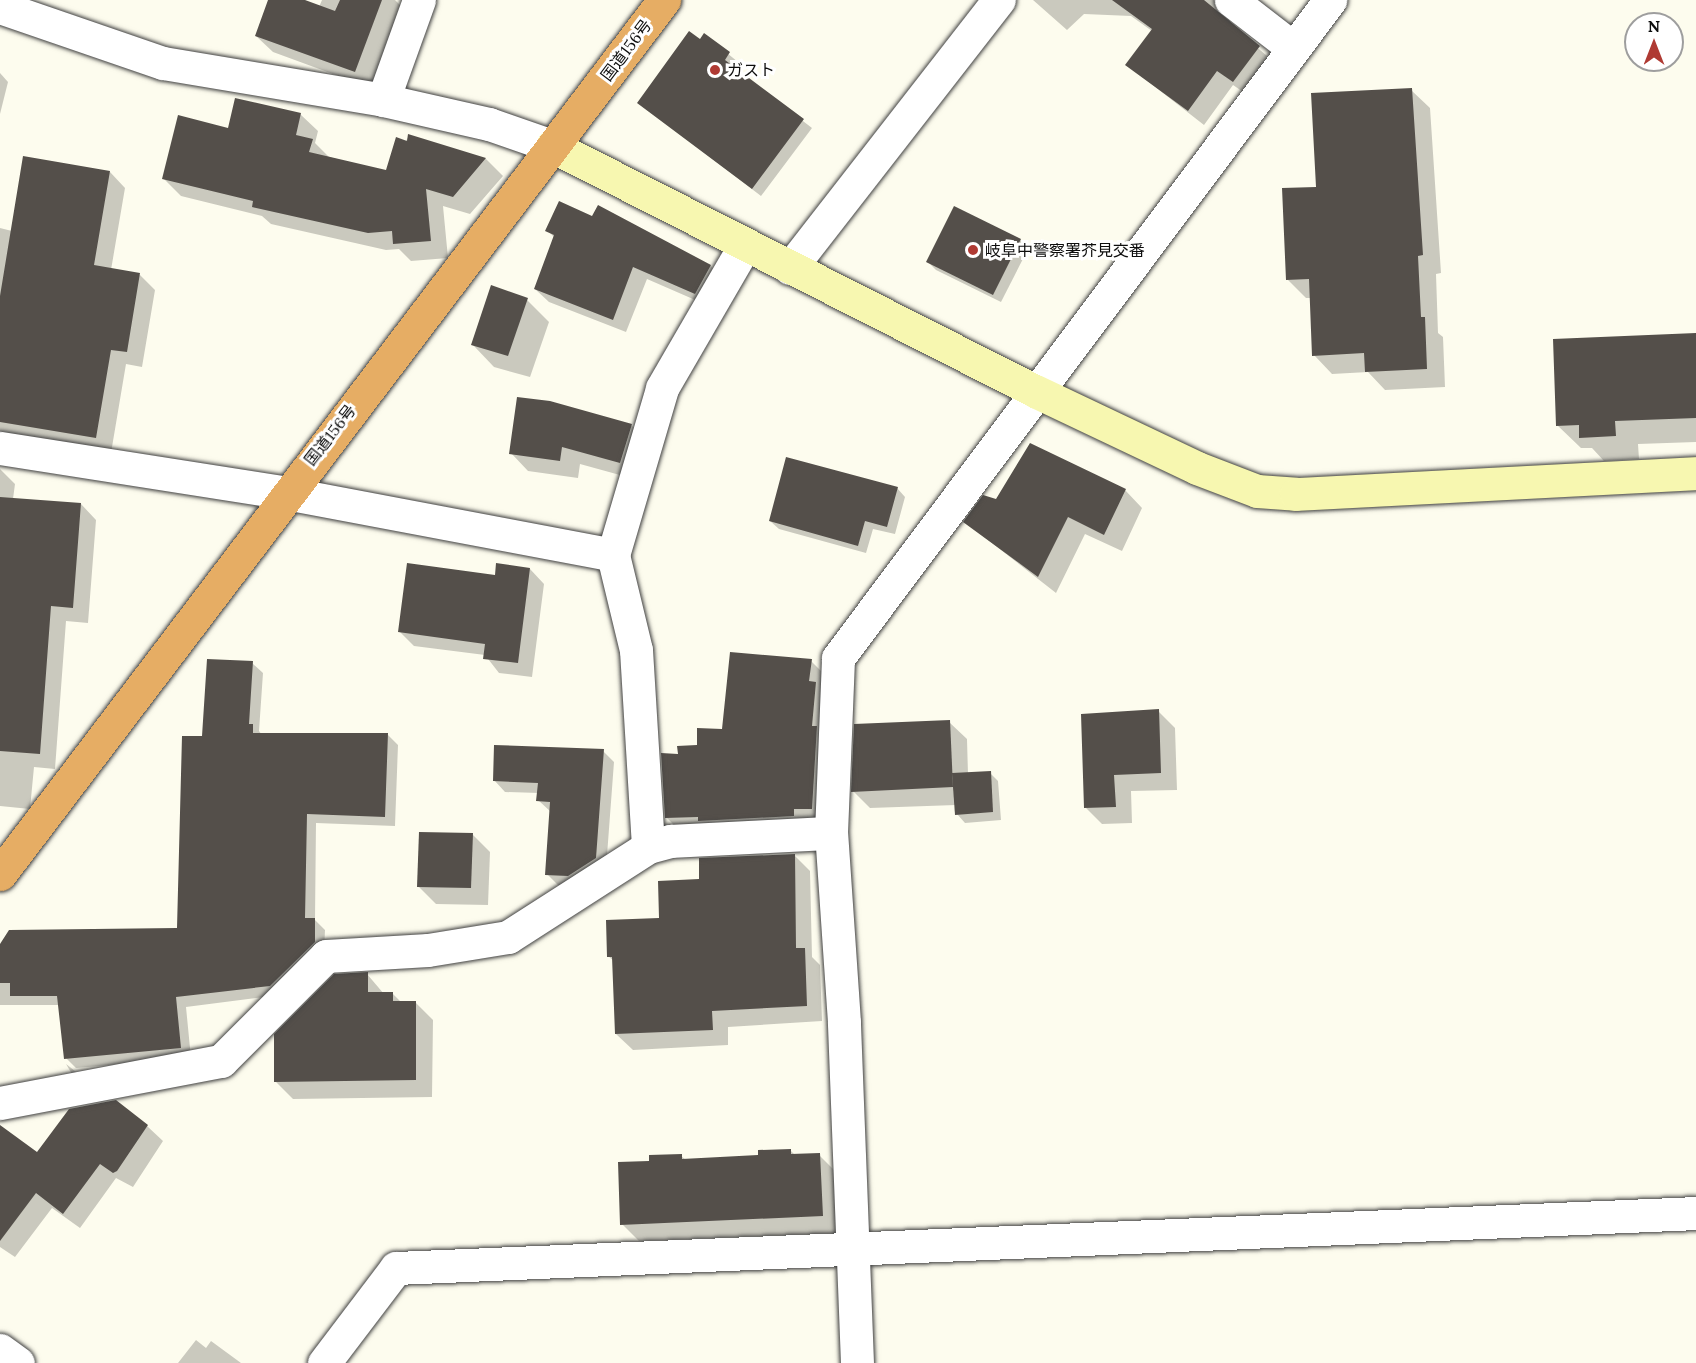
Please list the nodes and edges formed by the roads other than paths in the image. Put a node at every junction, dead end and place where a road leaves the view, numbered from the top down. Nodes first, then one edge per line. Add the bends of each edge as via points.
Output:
1 (419, 0) edge
2 (664, 0) edge
3 (999, 0) edge
4 (1231, 0) edge
5 (1330, 0) edge
6 (0, 7) edge
7 (1293, 48) junction
8 (383, 100) junction
9 (552, 146) junction
10 (745, 245) junction
11 (790, 268) junction
12 (1035, 391) junction
13 (0, 448) edge
14 (1696, 473) edge
15 (286, 493) junction
16 (613, 555) junction
17 (831, 833) junction
18 (648, 847) junction
19 (0, 874) edge
20 (0, 1103) edge
21 (1696, 1213) edge
22 (852, 1248) junction
23 (0, 1350) edge
24 (18, 1363) edge
25 (324, 1363) edge
26 (857, 1363) edge

1 - 8 street
2 - 9 highway, 国道156号
3 - 11 street
4 - 7 street
5 - 7 street
6 - 8 street via 163,63
7 - 12 street
8 - 9 street via 489,123
9 - 10 street
9 - 15 highway, 国道156号
10 - 11 street
10 - 16 street via 662,388
11 - 12 street
12 - 14 street via 1197,468 1257,491 1296,494
12 - 17 street via 838,658
13 - 15 street
15 - 16 street
15 - 19 highway, 国道156号
16 - 18 street via 636,650
17 - 18 street via 671,841
17 - 22 street via 844,1022
18 - 20 street via 508,937 428,950 326,956 221,1061
21 - 22 street
22 - 25 street via 396,1268
22 - 26 street
23 - 24 street

